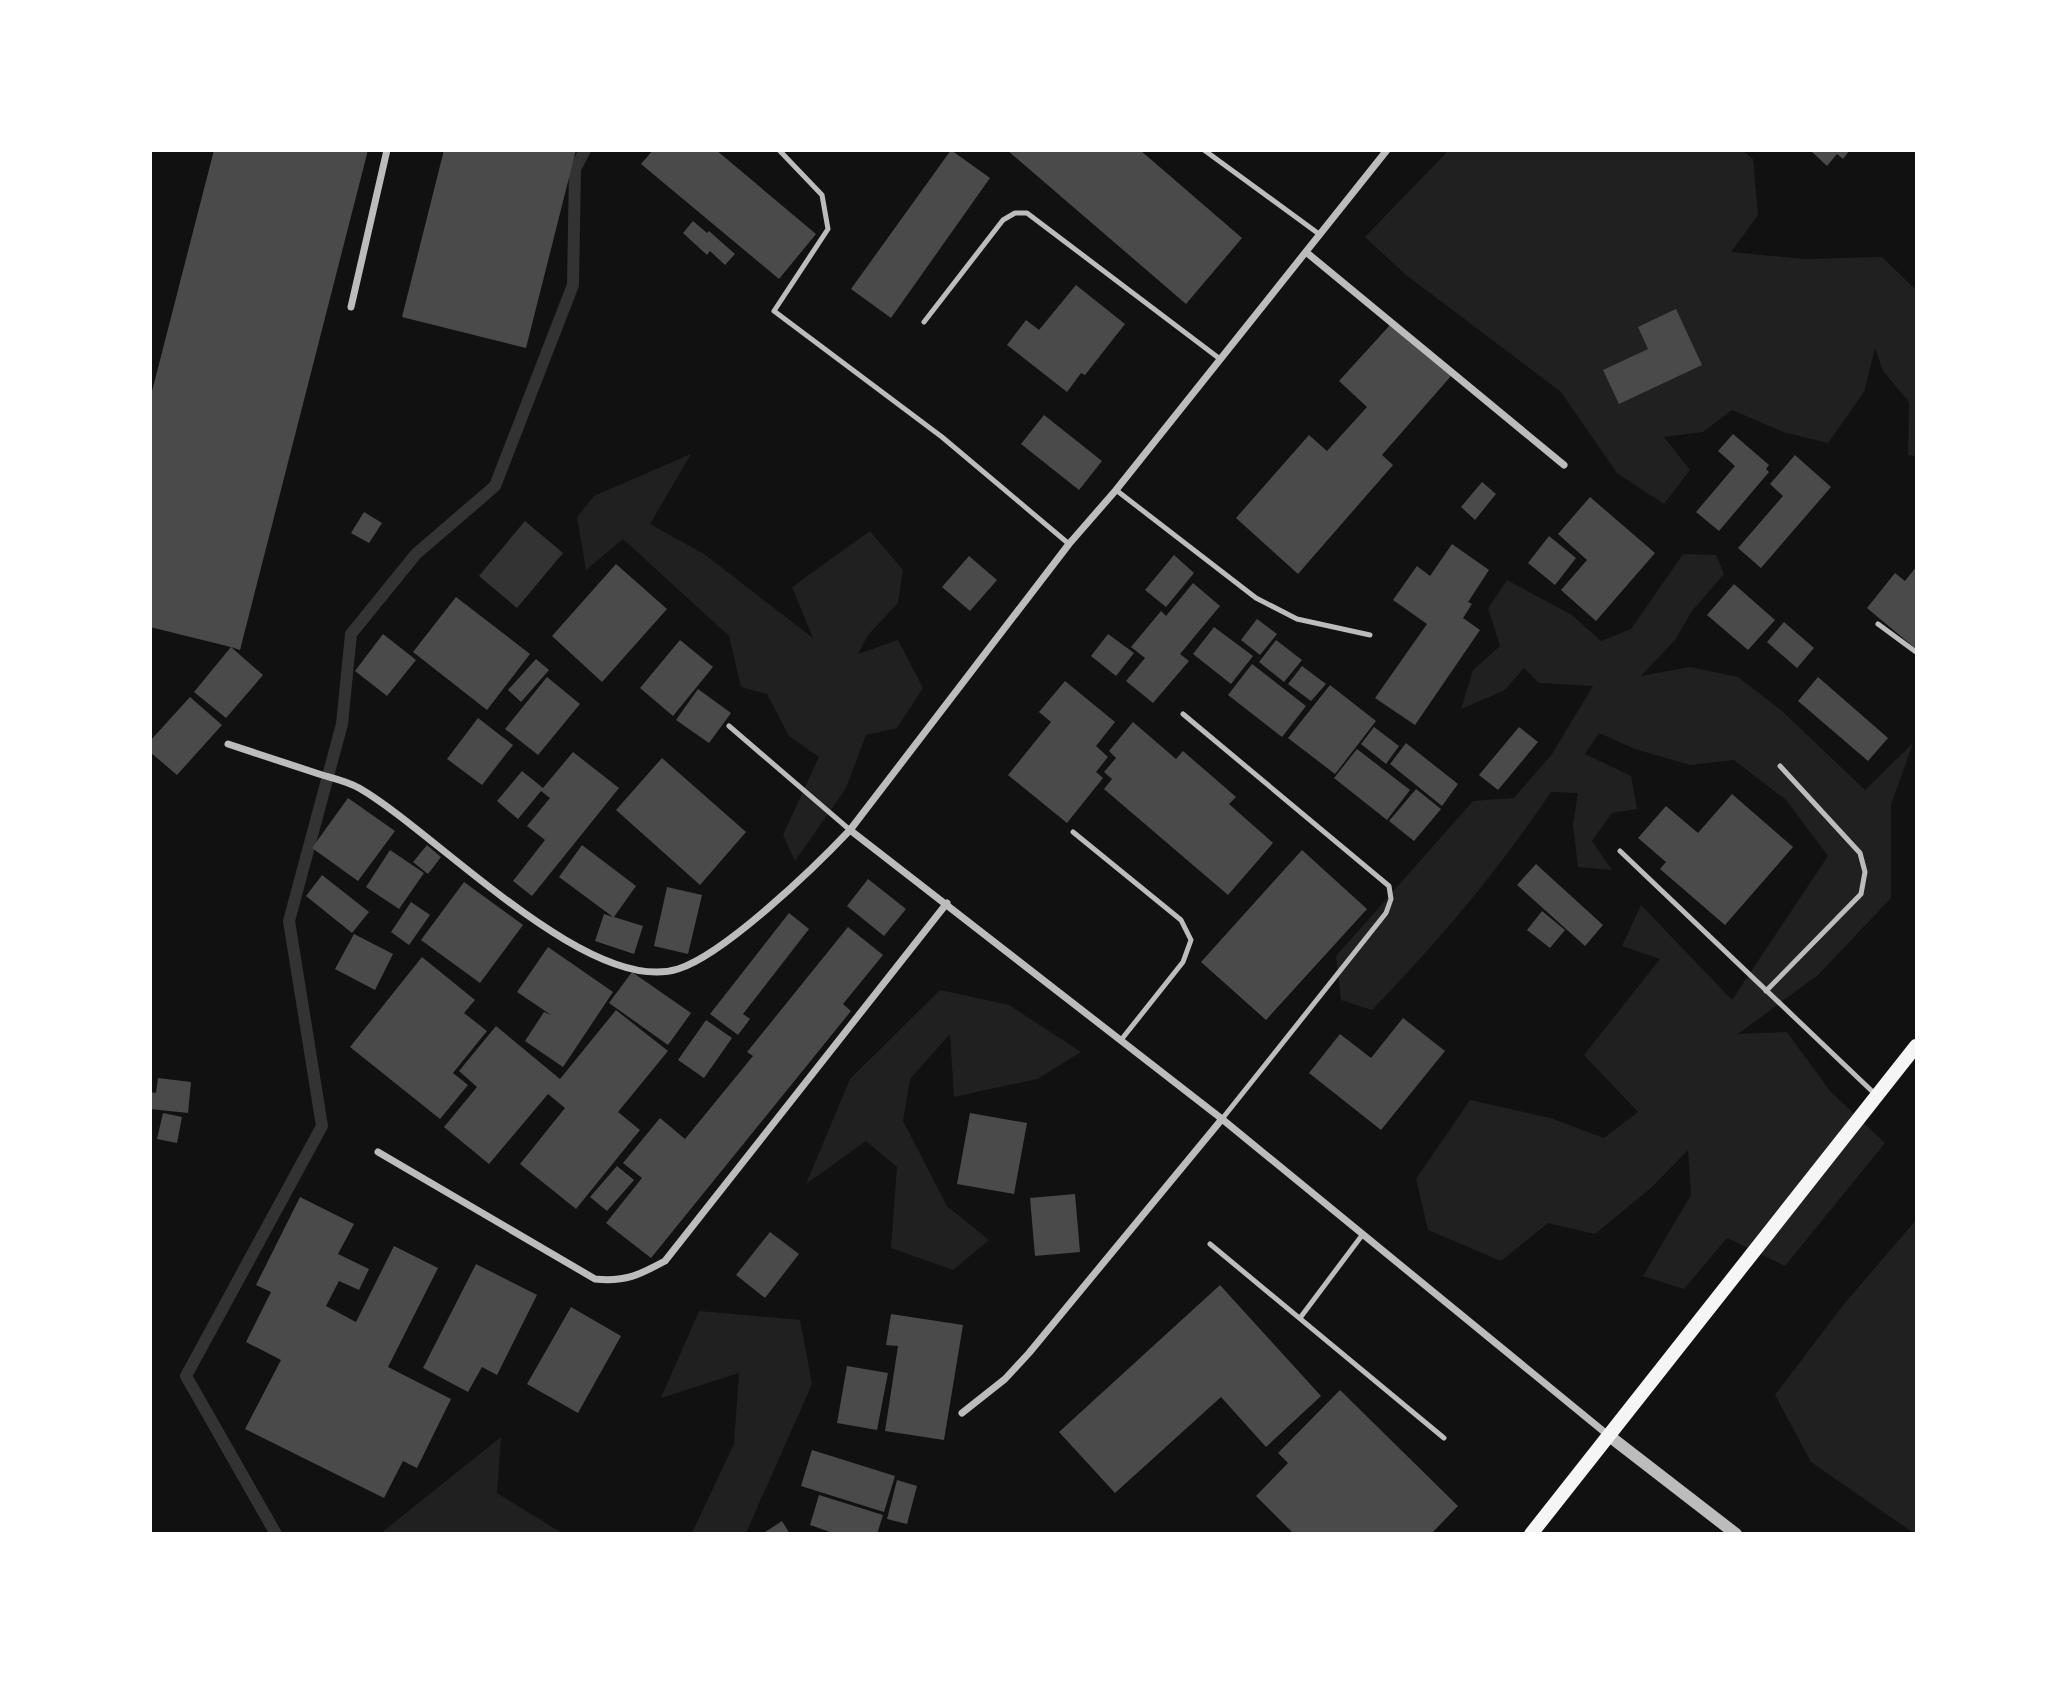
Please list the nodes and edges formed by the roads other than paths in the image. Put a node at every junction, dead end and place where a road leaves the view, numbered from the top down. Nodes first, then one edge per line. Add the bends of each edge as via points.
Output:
1 (387, 150) edge
2 (779, 150) edge
3 (1204, 150) edge
4 (1387, 150) edge
5 (1319, 234) junction
6 (1306, 252) junction
7 (351, 307) dead end
8 (925, 322) dead end
9 (1220, 359) junction
10 (1564, 465) dead end
11 (1116, 490) junction
12 (1069, 544) junction
13 (1878, 624) dead end
14 (1370, 635) dead end
15 (1916, 652) edge
16 (1183, 714) dead end
17 (729, 726) dead end
18 (228, 744) dead end
19 (1780, 766) dead end
20 (850, 830) junction
21 (1073, 832) dead end
22 (1620, 851) dead end
23 (947, 903) junction
24 (1766, 991) junction
25 (1121, 1040) junction
26 (1916, 1046) edge
27 (1877, 1096) junction
28 (1222, 1119) junction
29 (379, 1152) dead end
30 (1363, 1234) junction
31 (1210, 1244) dead end
32 (1300, 1318) junction
33 (962, 1413) dead end
34 (1608, 1435) junction
35 (1444, 1438) dead end
36 (1531, 1534) edge
37 (1736, 1534) edge

1 - 7 street
2 - 12 lane via 822,195 828,229 774,311 942,437
3 - 5 lane
4 - 5 street
5 - 6 street
6 - 9 street
6 - 10 street
8 - 9 lane via 1003,220 1027,213
9 - 11 street
11 - 12 street
11 - 14 lane via 1256,598 1297,619
12 - 20 street
13 - 15 lane
16 - 28 lane via 1389,886 1391,899 1386,913
17 - 20 lane
18 - 20 street via 358,787 515,906 589,952 617,965 649,971 677,969 702,957 825,857
19 - 24 lane via 1860,853 1865,872 1861,894
20 - 23 street
21 - 25 lane via 1181,920 1191,940 1184,962
22 - 24 lane
23 - 25 street
23 - 29 street via 665,1261 643,1273 620,1282 595,1279
24 - 27 lane
25 - 28 street
26 - 27 main road
27 - 34 main road
28 - 30 street
28 - 33 street via 1029,1353
30 - 32 lane
30 - 34 street
31 - 32 lane
32 - 35 lane
34 - 36 main road
34 - 37 street

